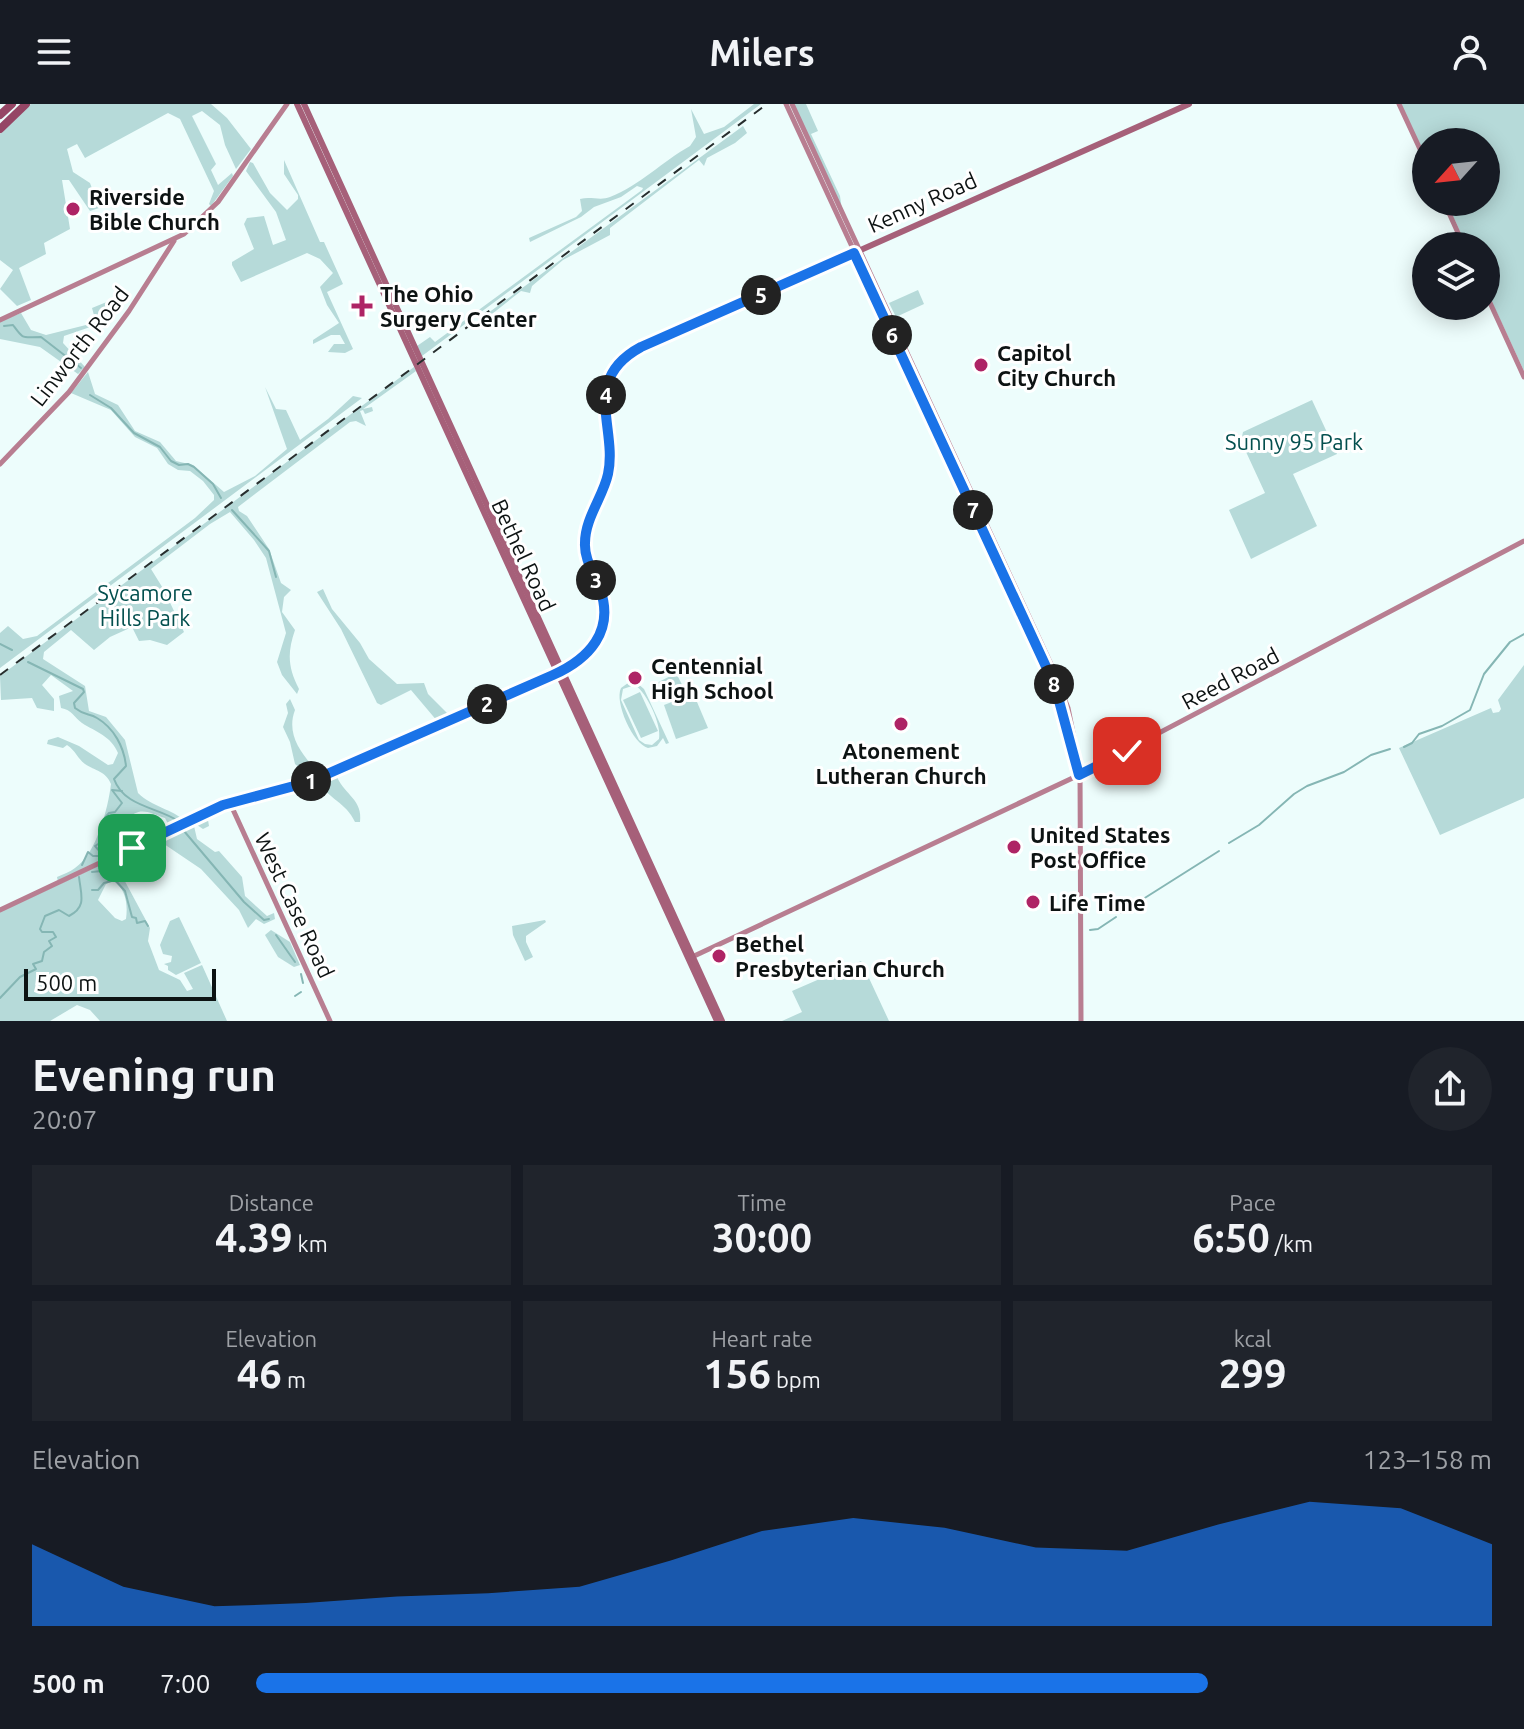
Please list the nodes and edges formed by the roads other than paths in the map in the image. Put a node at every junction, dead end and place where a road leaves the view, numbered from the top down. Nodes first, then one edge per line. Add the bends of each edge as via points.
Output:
1 (12, 104) edge
2 (26, 104) edge
3 (287, 104) edge
4 (297, 104) edge
5 (304, 104) edge
6 (789, 104) edge
7 (1189, 104) edge
8 (1399, 104) edge
9 (0, 115) edge
10 (0, 129) edge
11 (1412, 132) edge
12 (350, 212) junction
13 (174, 240) junction
14 (856, 252) junction
15 (392, 310) junction
16 (0, 320) edge
17 (1498, 320) edge
18 (405, 326) junction
19 (404, 337) junction
20 (417, 352) junction
21 (1524, 377) edge
22 (0, 464) edge
23 (1524, 541) edge
24 (560, 672) junction
25 (1075, 723) dead end
26 (1076, 741) junction
27 (1079, 775) junction
28 (230, 803) junction
29 (0, 910) edge
30 (690, 958) junction
31 (330, 1021) edge
32 (719, 1021) edge
33 (1081, 1021) edge

1 - 9 highway
2 - 10 highway
3 - 13 main road via 218,202
4 - 12 main road, Bethel Road
5 - 12 main road, Bethel Road
6 - 14 main road
7 - 14 main road, Kenny Road
8 - 11 main road
12 - 15 main road, Bethel Road
12 - 18 main road, Bethel Road
13 - 16 main road
13 - 22 main road, Linworth Road via 69,392
14 - 24 main road, Kenny Road via 641,347 613,375 604,413 609,470 585,541 602,595 602,624 586,655
14 - 26 main road via 1050,662
14 - 27 main road via 1055,686
15 - 18 main road
15 - 19 main road, Bethel Road
17 - 21 main road
18 - 20 main road, Bethel Road
19 - 20 main road
19 - 24 main road, Bethel Road
20 - 24 main road, Bethel Road
23 - 27 main road, Reed Road
24 - 28 main road via 309,782
24 - 30 main road, Bethel Road
25 - 26 main road
26 - 27 main road
27 - 30 main road, Reed Road
27 - 33 main road
28 - 29 main road
28 - 31 main road, West Case Road
30 - 32 main road, Bethel Road

